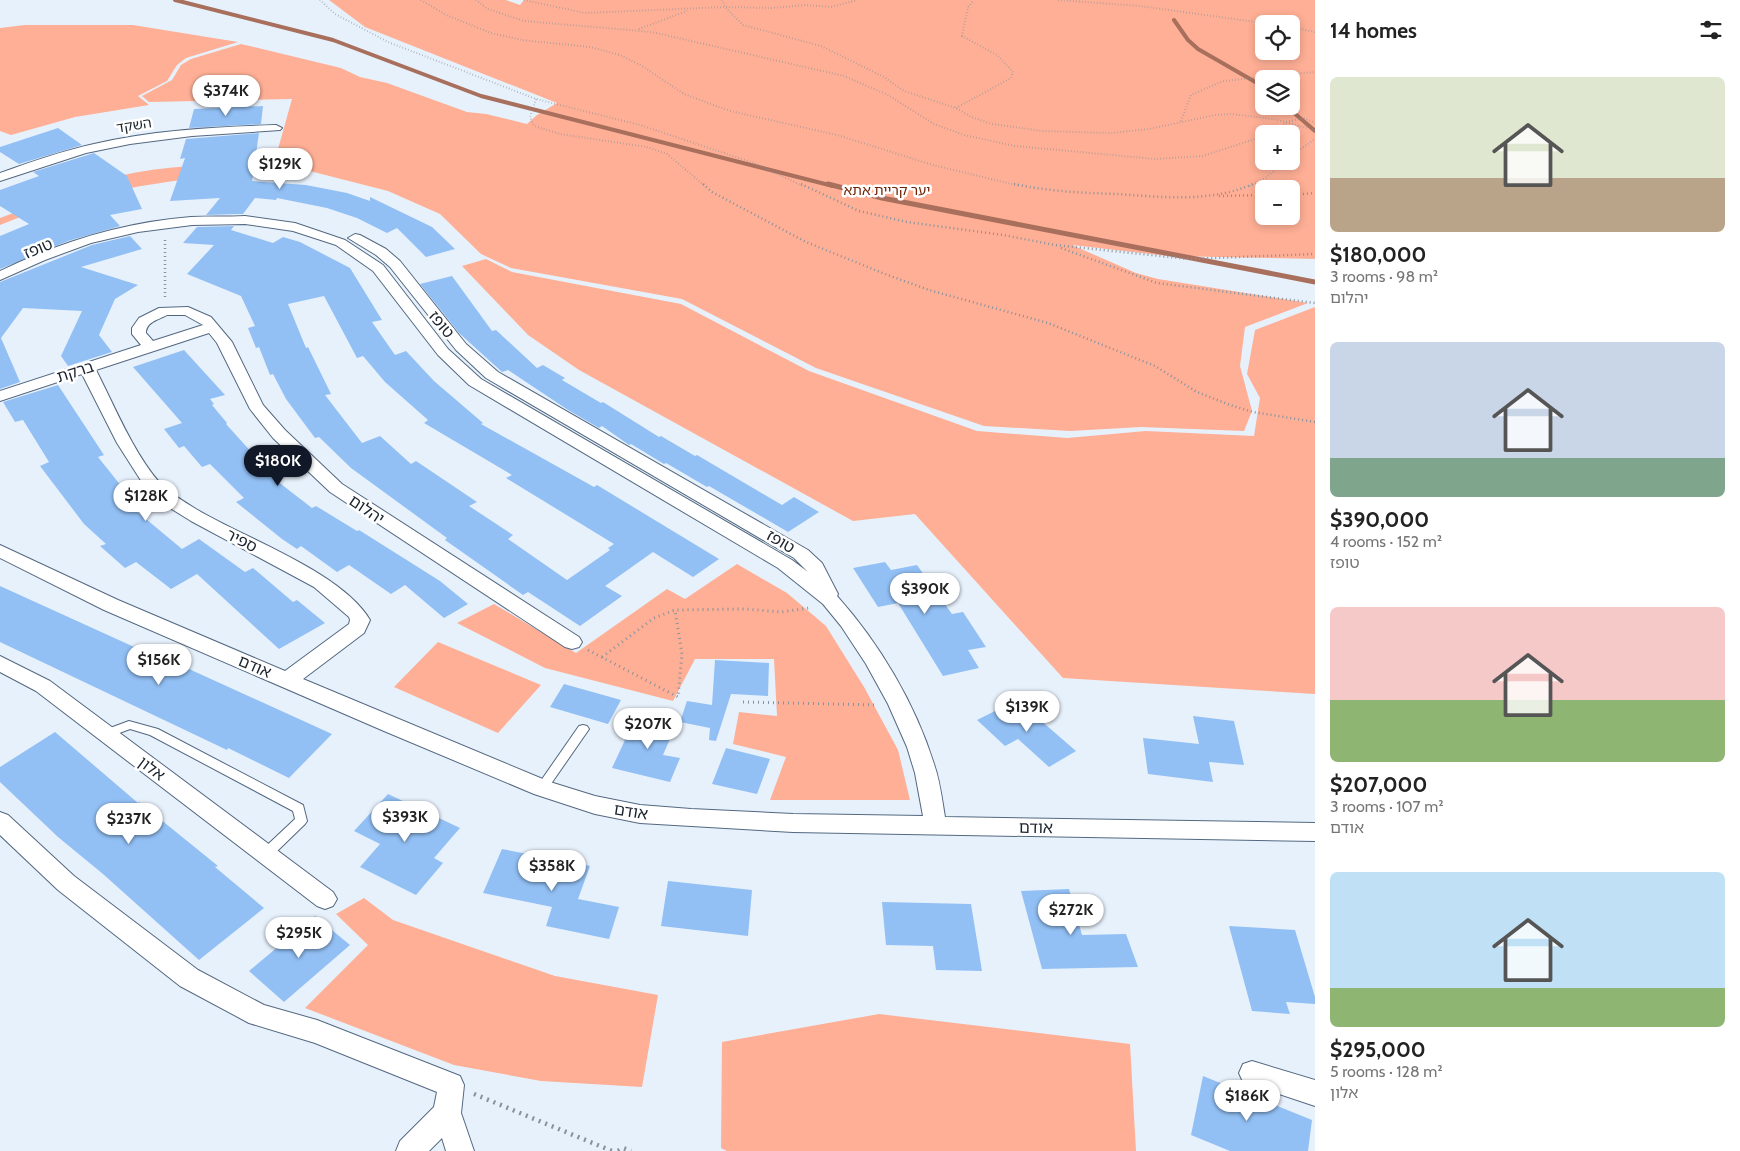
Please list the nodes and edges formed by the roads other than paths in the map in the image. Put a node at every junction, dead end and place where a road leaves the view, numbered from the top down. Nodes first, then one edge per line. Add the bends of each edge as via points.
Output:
1 (276, 128) dead end
2 (0, 177) edge
3 (0, 264) edge
4 (0, 276) edge
5 (212, 326) junction
6 (150, 347) junction
7 (86, 368) junction
8 (0, 396) edge
9 (0, 551) edge
10 (835, 605) junction
11 (572, 642) road end
12 (0, 663) edge
13 (287, 680) junction
14 (583, 729) dead end
15 (106, 734) junction
16 (542, 788) junction
17 (0, 821) edge
18 (936, 826) junction
19 (1315, 832) edge
20 (266, 854) junction
21 (325, 899) dead end
22 (1252, 1073) dead end
23 (1315, 1093) edge
24 (447, 1113) junction
25 (410, 1151) edge
26 (460, 1151) edge

1 - 2 street, השקד via 194,132 109,144 67,154
3 - 10 street, טופז via 84,231 137,219 194,213 270,215 345,233 382,252 395,264 461,347 492,375 801,554 815,567
4 - 10 street, טופז via 40,255 91,237 138,226 221,220 270,223 311,232 366,257 443,352 475,382 785,564
5 - 6 street
5 - 6 street, יהלום via 188,310 164,311 144,321 139,328 139,334
5 - 11 street, יהלום via 224,342 256,406 279,434 336,488
6 - 7 street, ברקת
7 - 8 street, ברקת
7 - 13 street, ספיר via 125,443 153,486 197,517 321,583 356,613 360,620 358,628
9 - 13 street, אודם via 111,605
10 - 18 street, טופז via 877,667 912,734 924,766
12 - 15 street, אלון via 43,686
13 - 16 street, אודם
14 - 16 lane
15 - 20 street, אלון
15 - 20 lane via 129,725 154,732 299,808 301,821
16 - 18 street, אודם via 595,805 657,815 793,823
17 - 24 street via 66,883 189,978 258,1015 317,1032 451,1085
18 - 19 street, אודם
20 - 21 street, אלון
22 - 23 street
24 - 25 street
24 - 26 street

